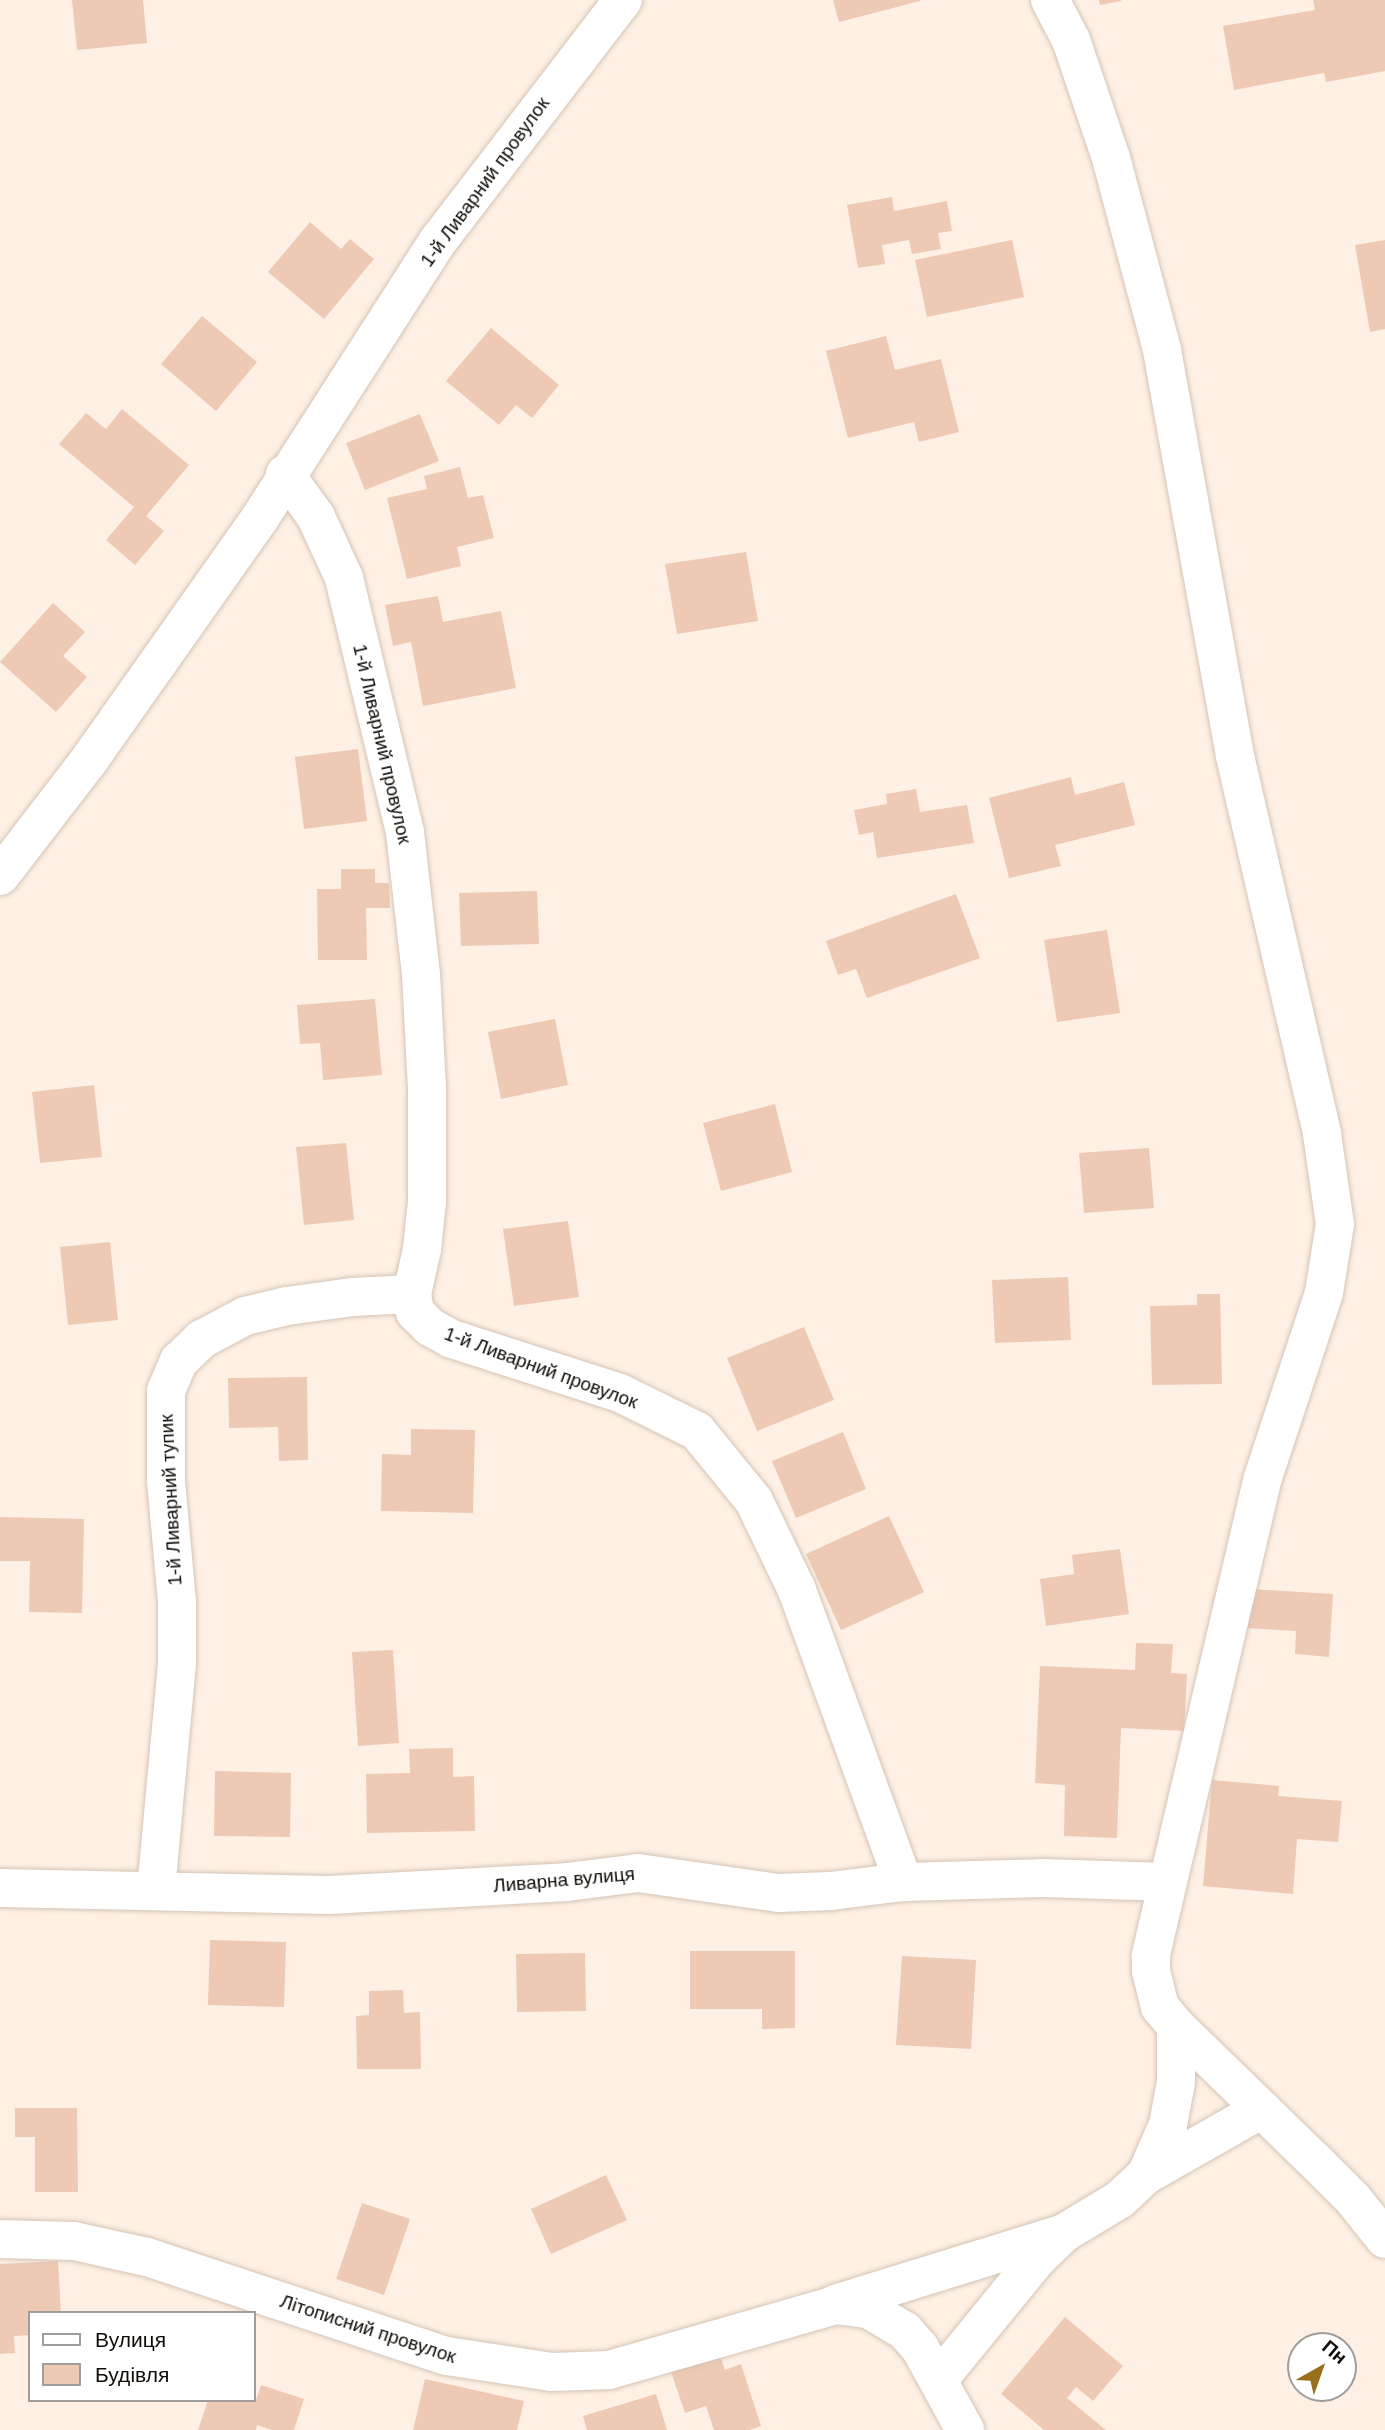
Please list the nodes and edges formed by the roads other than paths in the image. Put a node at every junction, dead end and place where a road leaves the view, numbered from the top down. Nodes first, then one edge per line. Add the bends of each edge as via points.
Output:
1 (622, 0) edge
2 (1050, 0) edge
3 (285, 474) junction
4 (0, 876) edge
5 (412, 1294) junction
6 (903, 1882) junction
7 (1168, 1882) junction
8 (0, 1888) edge
9 (156, 1890) junction
10 (1176, 2026) junction
11 (1262, 2109) junction
12 (1146, 2175) junction
13 (1064, 2233) junction
14 (0, 2239) edge
15 (1385, 2239) edge
16 (835, 2305) junction
17 (939, 2379) junction
18 (965, 2430) edge

1 - 3 street, 1-й Ливарний провулок via 438,241
2 - 7 street via 1071,40 1111,158 1162,350 1235,756 1322,1134 1335,1224 1324,1293 1262,1481
3 - 4 street, 1-й Ливарний провулок via 260,518 90,759
3 - 5 street, 1-й Ливарний провулок via 316,517 344,578 405,832 421,974 427,1087 427,1202
5 - 6 street, 1-й Ливарний провулок via 415,1312 452,1339 620,1393 696,1431 705,1441 754,1501 797,1590
5 - 9 street, 1-й Ливарний тупик via 353,1297 245,1316 202,1339 179,1361 166,1391 166,1480 177,1602 177,1665
6 - 7 street, Ливарна вулиця via 1042,1878
6 - 9 street, Ливарна вулиця via 779,1892 638,1873 567,1882 329,1895
7 - 10 street via 1151,1971 1160,2007
8 - 9 street, Ливарна вулиця
10 - 11 street
10 - 12 street via 1168,2125
11 - 12 street
11 - 15 street via 1353,2199
12 - 13 street via 1119,2200
13 - 16 street
13 - 17 street via 1037,2259
14 - 16 street, Літописний провулок via 74,2241 147,2257 436,2353 552,2372 609,2370
16 - 17 street, Літописний провулок via 868,2309 905,2331
17 - 18 street, Літописний провулок

